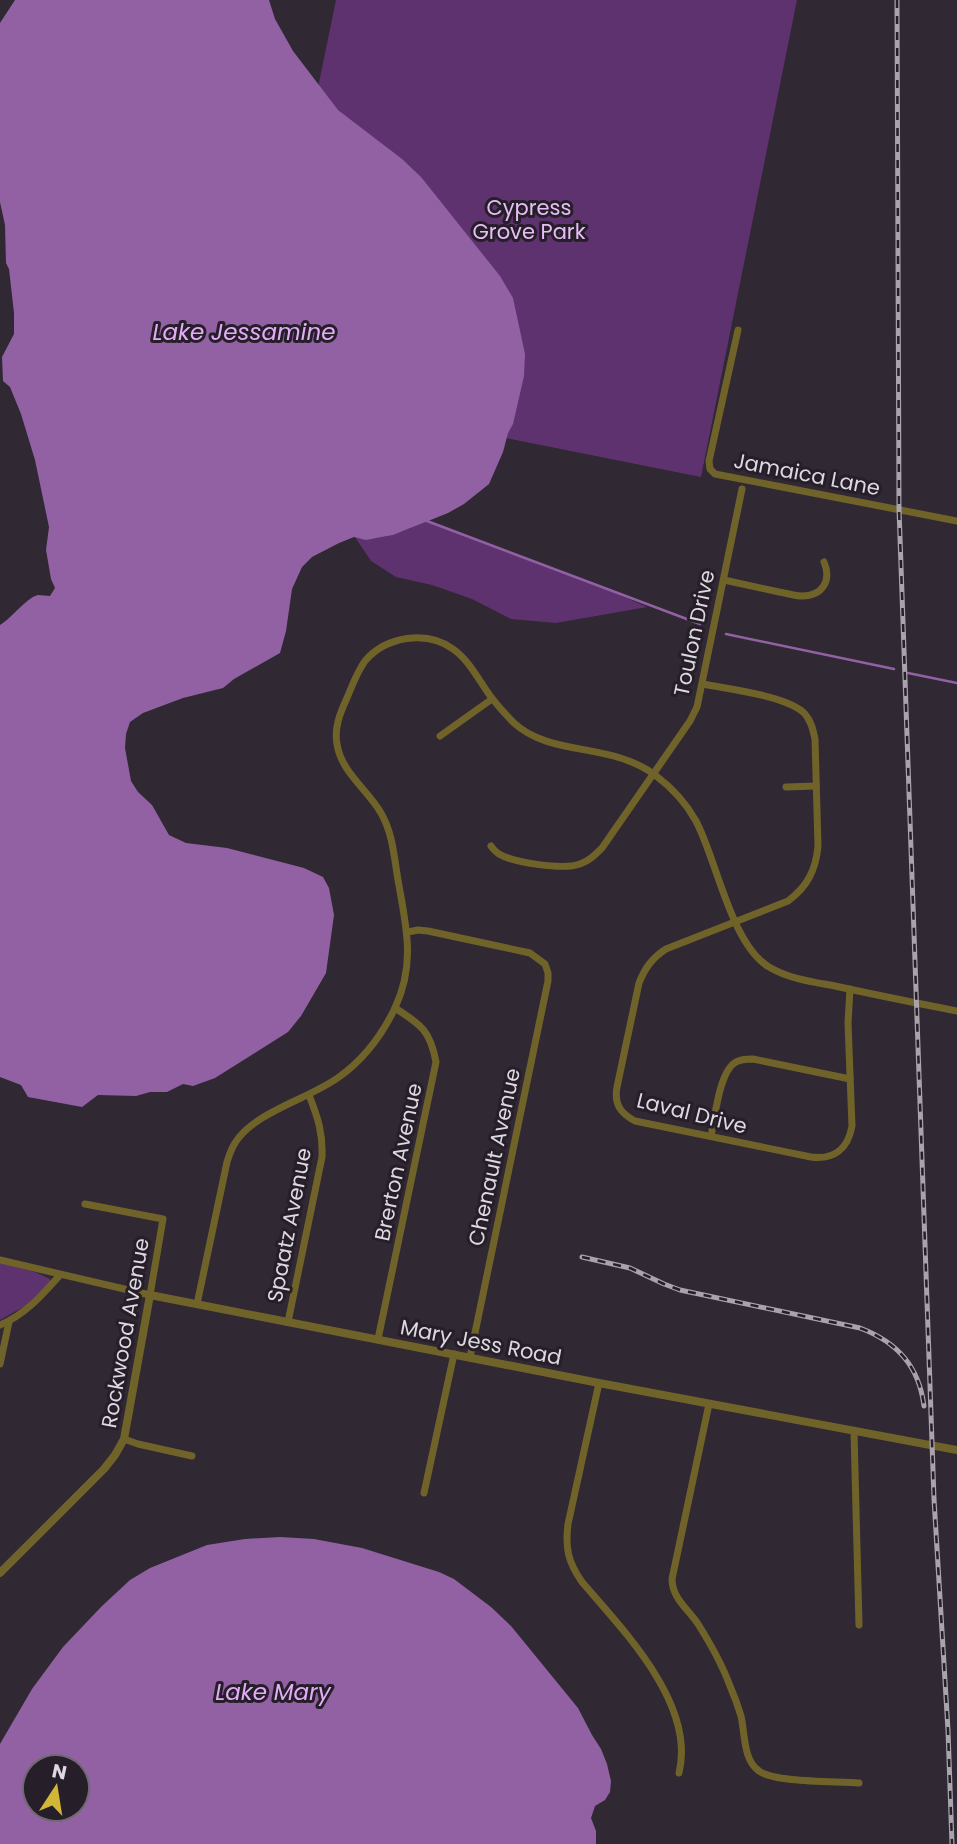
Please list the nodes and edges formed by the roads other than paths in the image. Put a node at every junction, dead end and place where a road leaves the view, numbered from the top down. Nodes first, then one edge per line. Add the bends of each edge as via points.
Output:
1 (738, 330) dead end
2 (742, 489) dead end
3 (957, 521) edge
4 (824, 562) dead end
5 (724, 580) junction
6 (703, 684) junction
7 (492, 699) junction
8 (440, 736) dead end
9 (654, 774) junction
10 (816, 786) junction
11 (786, 787) dead end
12 (491, 846) dead end
13 (735, 921) junction
14 (408, 932) junction
15 (850, 989) junction
16 (395, 1008) junction
17 (957, 1011) edge
18 (850, 1079) junction
19 (309, 1095) junction
20 (711, 1136) junction
21 (85, 1204) dead end
22 (0, 1260) edge
23 (60, 1275) junction
24 (150, 1295) junction
25 (197, 1304) junction
26 (9, 1322) junction
27 (288, 1322) junction
28 (0, 1325) edge
29 (378, 1339) junction
30 (454, 1354) junction
31 (470, 1357) junction
32 (0, 1364) edge
33 (599, 1383) junction
34 (709, 1404) junction
35 (854, 1432) junction
36 (124, 1439) junction
37 (957, 1450) edge
38 (192, 1456) dead end
39 (424, 1493) dead end
40 (0, 1573) edge
41 (859, 1625) dead end
42 (679, 1773) dead end
43 (859, 1783) dead end

1 - 3 street, Jamaica Lane via 710,470 769,486
2 - 5 street, Toulon Drive
4 - 5 street via 828,576 824,585 816,593 801,596
5 - 6 street, Toulon Drive
6 - 9 street, Toulon Drive via 690,721
6 - 10 street via 782,701 805,714 815,739
7 - 8 street
7 - 9 street via 534,737 620,757
7 - 14 street via 452,648 426,638 397,640 365,661 337,722 341,758 379,808 391,836
9 - 12 street, Toulon Drive via 602,848 580,864 543,865 506,857
9 - 13 street via 697,823
10 - 11 street
10 - 13 street via 817,859 807,882 788,901
13 - 15 street via 747,947 768,966 797,978
13 - 20 street, Laval Drive via 666,949 649,962 639,984 615,1096 620,1110 635,1121
14 - 16 street via 406,971
14 - 31 street, Chenault Avenue via 418,930 530,953 545,964 548,973
15 - 17 street
15 - 18 street, Laval Drive
16 - 19 street via 354,1066
16 - 29 street, Brerton Avenue via 427,1033 436,1062
18 - 20 street via 753,1059 735,1062 725,1074
18 - 20 street, Laval Drive via 851,1136 829,1157
19 - 25 street via 257,1121 234,1144
19 - 27 street, Spaatz Avenue via 323,1140 322,1157
21 - 24 street, Rockwood Avenue via 163,1219
22 - 23 street, Mary Jess Road
23 - 24 street, Mary Jess Road
23 - 26 street
24 - 25 street, Mary Jess Road
24 - 36 street, Rockwood Avenue
25 - 27 street, Mary Jess Road
26 - 28 street
26 - 32 street
27 - 29 street, Mary Jess Road
29 - 30 street, Mary Jess Road
30 - 31 street, Mary Jess Road
30 - 39 street
31 - 33 street, Mary Jess Road
33 - 34 street, Mary Jess Road
33 - 42 street via 568,1524 569,1559 639,1649 664,1691 681,1740
34 - 35 street, Mary Jess Road
34 - 43 street via 672,1586 713,1649 730,1685 755,1769 776,1777
35 - 37 street, Mary Jess Road
35 - 41 street
36 - 38 street
36 - 40 street, Rockwood Avenue via 104,1469

